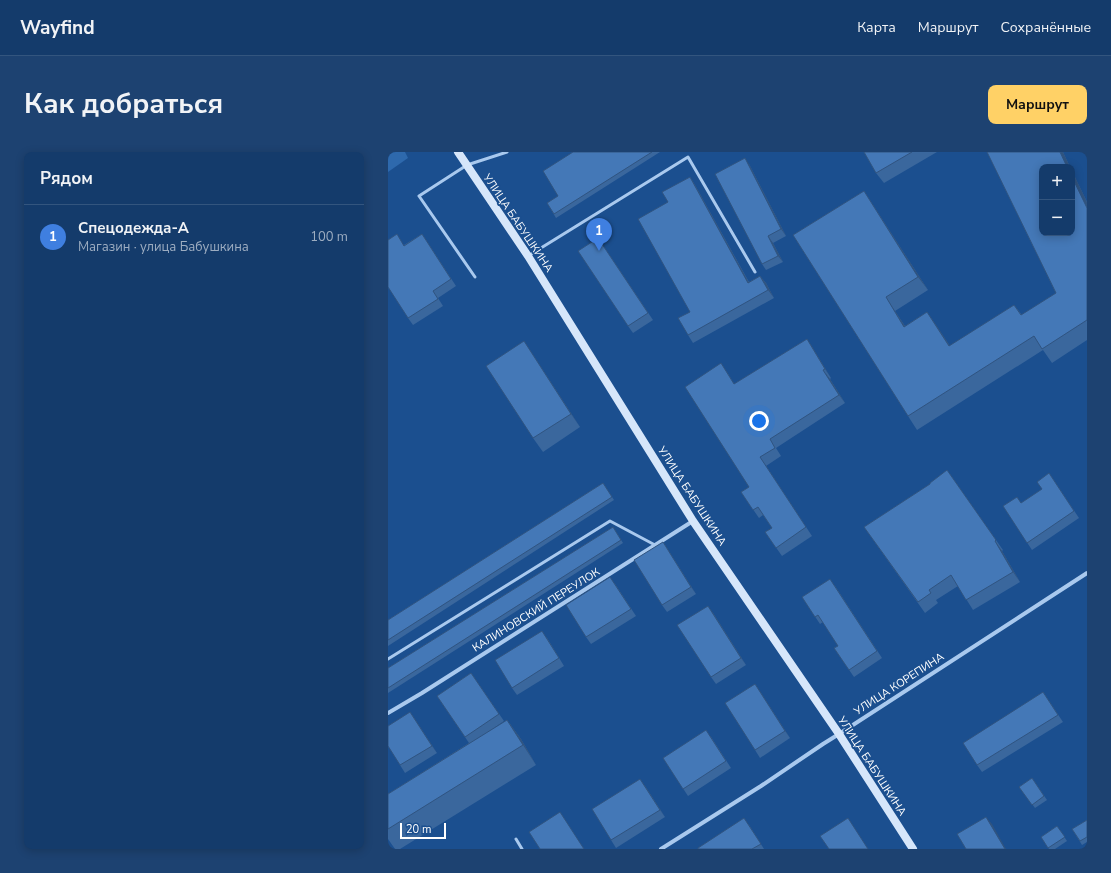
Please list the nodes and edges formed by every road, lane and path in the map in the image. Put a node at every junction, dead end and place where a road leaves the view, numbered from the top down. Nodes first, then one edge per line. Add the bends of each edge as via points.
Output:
1 (458, 152) edge
2 (508, 152) edge
3 (466, 165) junction
4 (528, 256) junction
5 (755, 272) dead end
6 (475, 277) dead end
7 (693, 521) junction
8 (655, 545) junction
9 (1087, 574) edge
10 (388, 659) edge
11 (388, 713) edge
12 (839, 734) junction
13 (516, 839) dead end
14 (522, 849) edge
15 (661, 849) edge
16 (912, 849) edge

1 - 3 street, УЛИЦА БАБУШКИНА
2 - 3 lane
3 - 4 street, УЛИЦА БАБУШКИНА
3 - 6 lane via 419,196
4 - 5 lane via 688,156
4 - 7 street, УЛИЦА БАБУШКИНА
7 - 8 street, КАЛИНОВСКИЙ ПЕРЕУЛОК
7 - 12 street, УЛИЦА БАБУШКИНА
8 - 10 lane via 610,521
8 - 11 street, КАЛИНОВСКИЙ ПЕРЕУЛОК
9 - 12 street, УЛИЦА КОРЕПИНА
12 - 15 street, УЛИЦА КОРЕПИНА
12 - 16 street, УЛИЦА БАБУШКИНА
13 - 14 lane

